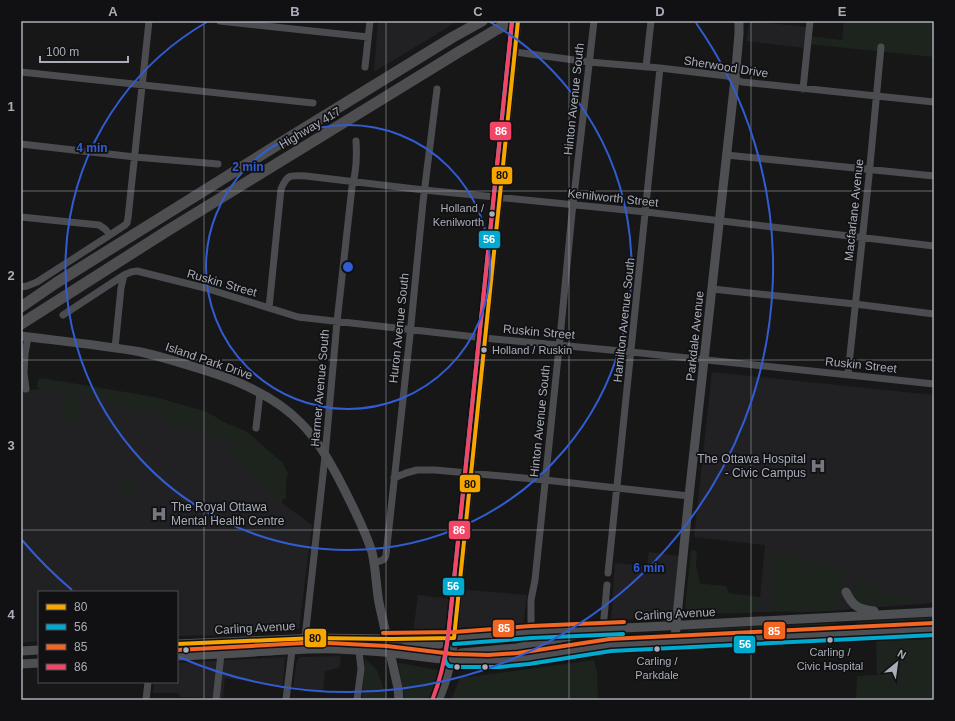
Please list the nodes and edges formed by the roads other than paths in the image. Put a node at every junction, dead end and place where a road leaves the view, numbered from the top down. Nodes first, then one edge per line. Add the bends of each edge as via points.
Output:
1 (150, 21) edge
2 (220, 21) edge
3 (370, 21) edge
4 (476, 21) edge
5 (482, 21) edge
6 (594, 21) edge
7 (651, 21) edge
8 (739, 21) edge
9 (743, 21) edge
10 (810, 21) edge
11 (513, 22) edge
12 (739, 34) junction
13 (368, 37) junction
14 (453, 37) junction
15 (881, 47) dead end
16 (515, 52) junction
17 (589, 62) junction
18 (366, 67) dead end
19 (646, 67) junction
20 (660, 68) junction
21 (21, 72) edge
22 (735, 79) junction
23 (143, 85) junction
24 (436, 89) dead end
25 (803, 89) junction
26 (877, 96) junction
27 (934, 102) edge
28 (313, 103) dead end
29 (356, 141) dead end
30 (21, 144) edge
31 (726, 155) junction
32 (135, 156) junction
33 (218, 164) dead end
34 (870, 170) junction
35 (934, 176) edge
36 (353, 182) junction
37 (424, 190) junction
38 (500, 197) junction
39 (573, 205) junction
40 (646, 212) junction
41 (21, 217) edge
42 (719, 221) junction
43 (110, 235) junction
44 (863, 237) junction
45 (934, 246) edge
46 (124, 275) junction
47 (56, 283) junction
48 (21, 286) edge
49 (712, 290) junction
50 (21, 297) edge
51 (856, 304) junction
52 (21, 307) edge
53 (269, 308) junction
54 (934, 314) edge
55 (63, 315) dead end
56 (337, 322) junction
57 (21, 324) edge
58 (410, 330) junction
59 (25, 336) edge
60 (485, 338) junction
61 (559, 345) junction
62 (115, 348) junction
63 (631, 352) junction
64 (704, 360) junction
65 (848, 374) junction
66 (934, 384) edge
67 (26, 389) dead end
68 (260, 392) junction
69 (256, 428) dead end
70 (325, 456) junction
71 (471, 473) junction
72 (394, 478) junction
73 (545, 480) junction
74 (617, 488) junction
75 (689, 496) junction
76 (374, 563) junction
77 (608, 573) dead end
78 (607, 584) dead end
79 (846, 592) dead end
80 (934, 612) edge
81 (902, 614) junction
82 (676, 626) junction
83 (603, 629) junction
84 (934, 629) edge
85 (532, 632) junction
86 (305, 638) junction
87 (454, 638) junction
88 (383, 639) junction
89 (233, 641) junction
90 (676, 642) junction
91 (178, 644) edge
92 (38, 650) edge
93 (292, 650) junction
94 (359, 650) junction
95 (21, 651) edge
96 (233, 653) junction
97 (390, 653) junction
98 (221, 654) junction
99 (178, 656) edge
100 (451, 660) junction
101 (38, 663) edge
102 (21, 664) edge
103 (148, 683) edge
104 (146, 700) edge
105 (216, 700) edge
106 (286, 700) edge
107 (357, 700) edge
108 (398, 700) edge
109 (438, 700) edge

1 - 23 street
2 - 13 street
3 - 13 street
4 - 14 highway
5 - 14 highway
6 - 17 street, Hinton Avenue South
7 - 19 street
8 - 12 main road, Parkdale Avenue
9 - 12 main road, Parkdale Avenue
10 - 25 street
11 - 16 street
11 - 57 highway, Highway 417 via 457,53 167,230
12 - 22 main road, Parkdale Avenue
13 - 18 street
14 - 47 highway
15 - 26 street, Macfarlane Avenue
16 - 17 street, Sherwood Drive
16 - 38 street
17 - 19 street, Sherwood Drive
17 - 39 street, Hinton Avenue South
19 - 20 street, Sherwood Drive
20 - 22 street, Sherwood Drive
20 - 40 street, Hamilton Avenue South
21 - 23 street
22 - 25 street, Sherwood Drive
22 - 31 main road, Parkdale Avenue
23 - 28 street
23 - 32 street
24 - 37 street, Huron Avenue South
25 - 26 street, Sherwood Drive
26 - 27 street, Sherwood Drive
26 - 34 street, Macfarlane Avenue
29 - 36 street, Harmer Avenue South
30 - 32 street
31 - 34 street
31 - 42 main road, Parkdale Avenue
32 - 33 street
32 - 43 street via 128,220
34 - 35 street
34 - 44 street, Macfarlane Avenue
36 - 37 street, Kenilworth Street
36 - 53 street, Kenilworth Street via 306,176 286,178 281,189
36 - 56 street, Harmer Avenue South
37 - 38 street, Kenilworth Street
37 - 58 street, Huron Avenue South
38 - 39 street, Kenilworth Street
38 - 60 street
39 - 40 street, Kenilworth Street
39 - 61 street, Hinton Avenue South
40 - 42 street, Kenilworth Street
40 - 63 street, Hamilton Avenue South
41 - 43 street via 99,225
42 - 44 street, Kenilworth Street
42 - 49 main road, Parkdale Avenue
43 - 48 street via 37,282
44 - 45 street, Kenilworth Street
44 - 51 street, Macfarlane Avenue
46 - 53 street, Ruskin Street via 137,271
46 - 55 street, Ruskin Street
46 - 62 street
47 - 50 highway
47 - 52 highway
49 - 51 street
49 - 64 main road, Parkdale Avenue
51 - 54 street
51 - 65 street, Macfarlane Avenue
53 - 56 street, Ruskin Street via 298,318
56 - 58 street, Ruskin Street
56 - 70 street, Harmer Avenue South
58 - 60 street, Ruskin Street
58 - 72 street, Huron Avenue South
59 - 62 main road, Island Park Drive
59 - 67 street
60 - 61 street, Ruskin Street
60 - 71 street
61 - 63 street, Ruskin Street
61 - 73 street, Hinton Avenue South
62 - 68 main road, Island Park Drive via 190,365
63 - 64 street, Ruskin Street
63 - 74 street, Hamilton Avenue South
64 - 65 street, Ruskin Street
64 - 75 main road, Parkdale Avenue
65 - 66 street, Ruskin Street
68 - 69 street
68 - 70 main road, Island Park Drive via 296,418 310,432
70 - 76 main road, Island Park Drive via 362,526
70 - 86 street, Harmer Avenue South
71 - 72 street via 417,470
71 - 73 street
71 - 87 street
72 - 76 street, Huron Avenue South via 386,557
73 - 74 street
73 - 85 street, Hinton Avenue South via 531,598
74 - 75 street
74 - 77 street, Hamilton Avenue South
75 - 82 main road, Parkdale Avenue
76 - 88 main road, Island Park Drive via 379,602 377,613
78 - 83 street
79 - 81 main road via 852,603 862,609
80 - 81 main road, Carling Avenue
81 - 82 main road, Carling Avenue
82 - 83 main road, Carling Avenue
82 - 90 main road, Parkdale Avenue
83 - 85 main road, Carling Avenue
83 - 100 main road via 517,648 462,653
84 - 90 main road, Carling Avenue
85 - 87 main road, Carling Avenue
86 - 88 main road, Carling Avenue
86 - 89 main road, Carling Avenue
87 - 88 main road, Carling Avenue
87 - 97 main road via 437,646 404,648
87 - 100 main road
88 - 97 main road, Island Park Drive
89 - 91 main road, Carling Avenue
89 - 96 main road
90 - 100 main road, Carling Avenue via 589,648 504,661
92 - 95 main road
93 - 94 main road, Carling Avenue
93 - 96 main road, Carling Avenue
93 - 106 street
94 - 97 main road, Carling Avenue
94 - 107 street via 361,669
96 - 98 main road, Carling Avenue
97 - 100 main road, Carling Avenue
97 - 108 main road, Island Park Drive via 398,688
98 - 99 main road, Carling Avenue
98 - 105 street
100 - 109 main road via 447,679
101 - 102 main road
103 - 104 street

